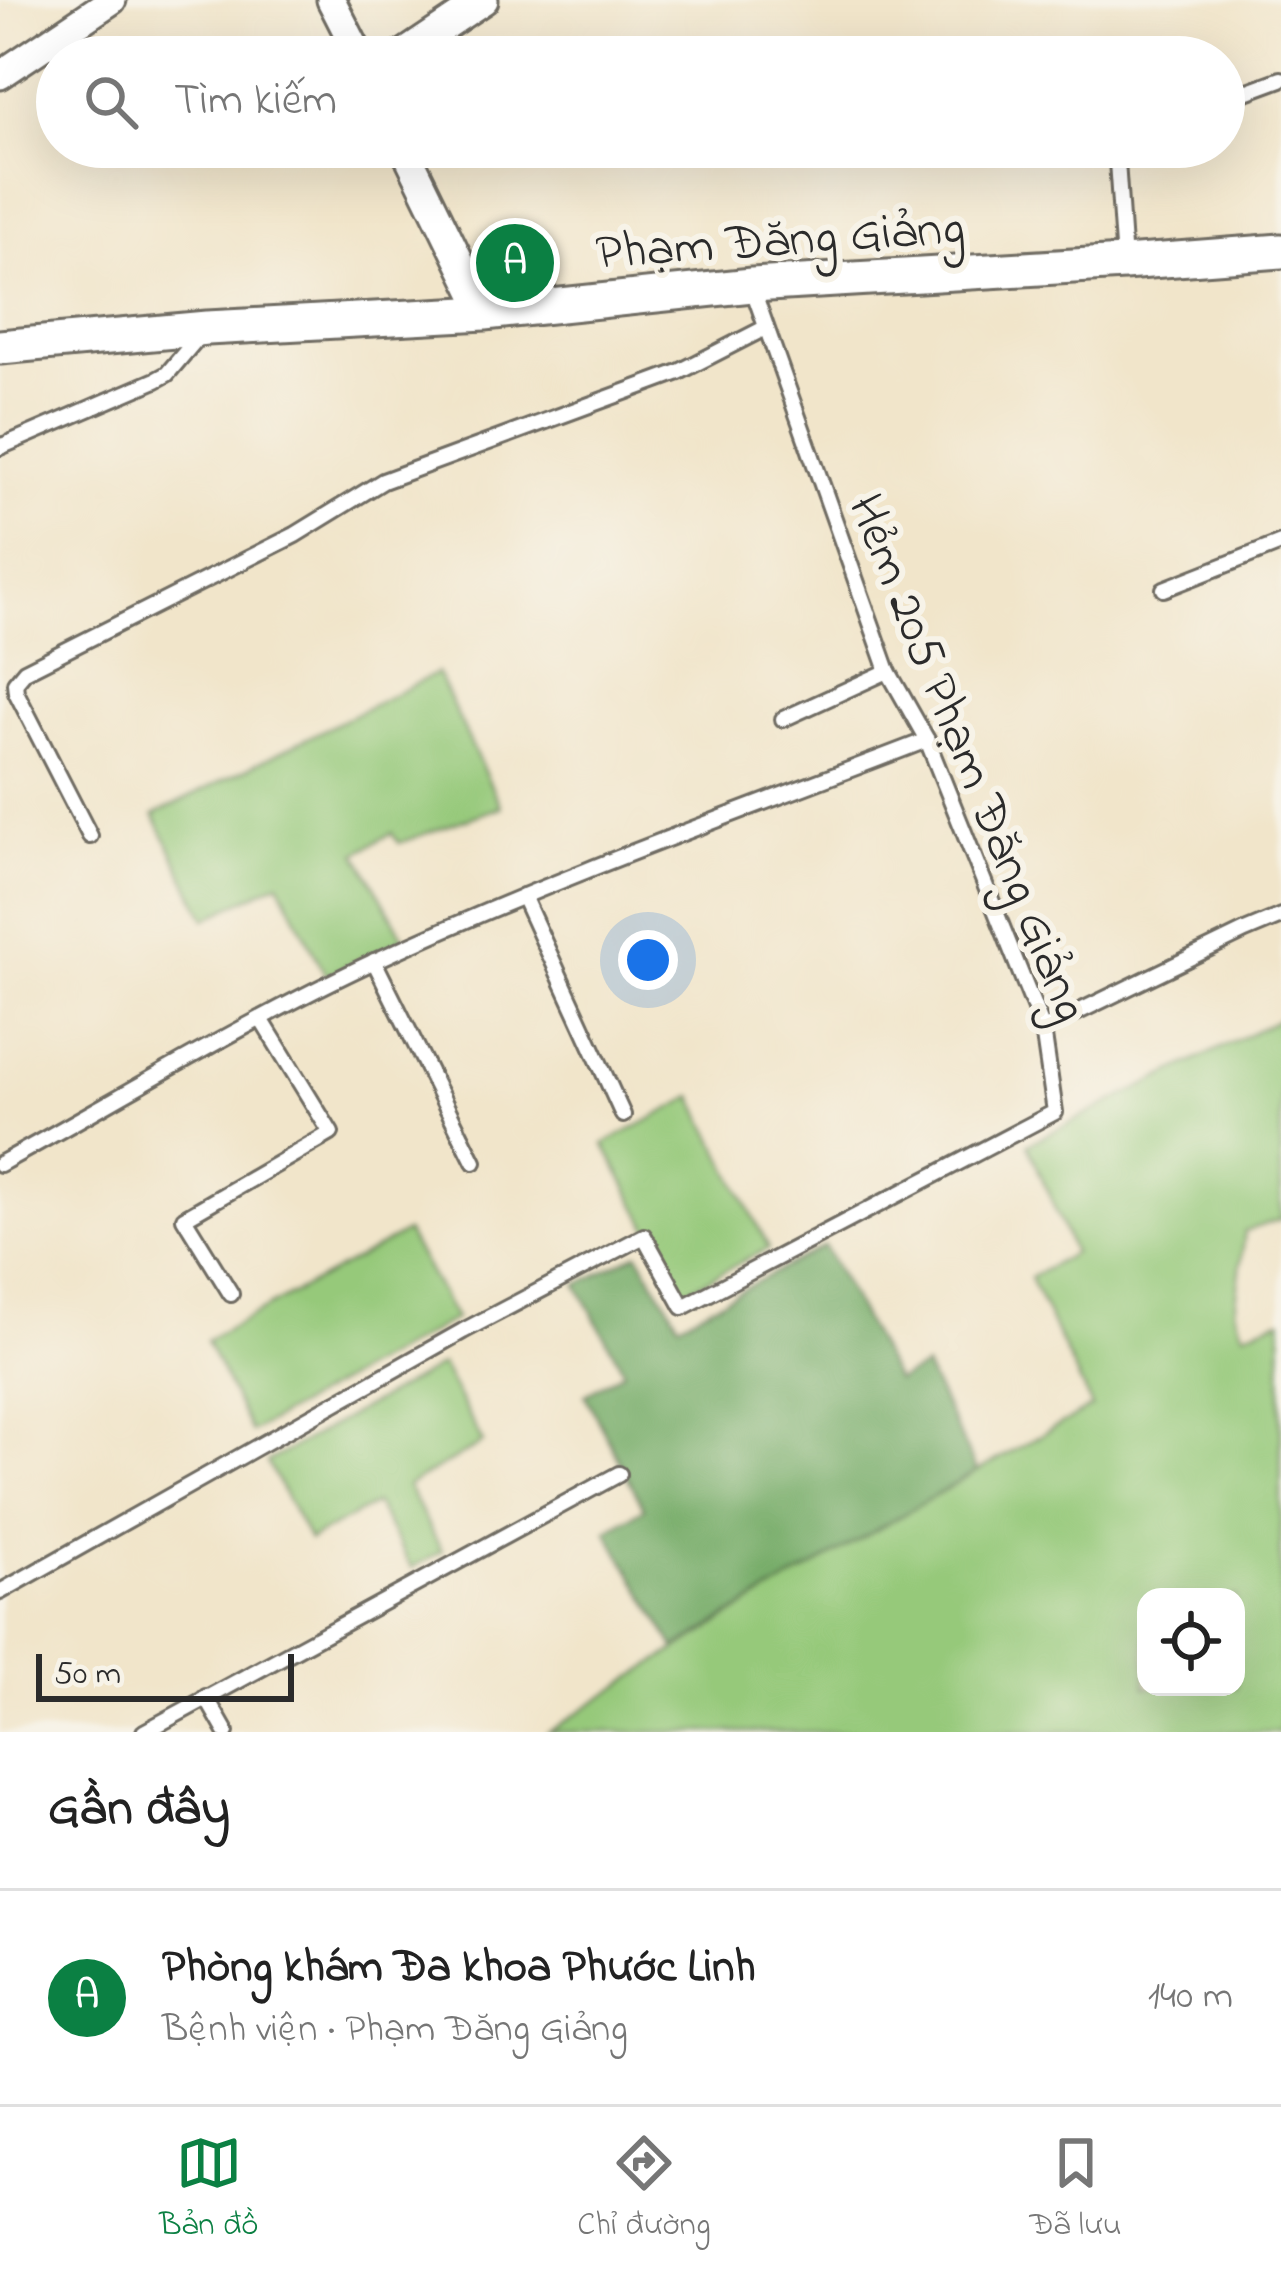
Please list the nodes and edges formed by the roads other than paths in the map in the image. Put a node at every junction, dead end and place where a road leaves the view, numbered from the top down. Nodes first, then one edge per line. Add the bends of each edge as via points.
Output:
1 (112, 0) edge
2 (331, 0) edge
3 (484, 0) edge
4 (72, 36) edge
5 (349, 36) edge
6 (430, 36) edge
7 (36, 58) edge
8 (0, 75) edge
9 (1281, 79) edge
10 (1245, 92) edge
11 (414, 168) edge
12 (1117, 168) edge
13 (1281, 251) edge
14 (1124, 263) junction
15 (752, 285) junction
16 (485, 313) junction
17 (207, 328) junction
18 (765, 328) junction
19 (0, 347) edge
20 (0, 447) edge
21 (1281, 543) edge
22 (1164, 590) dead end
23 (888, 671) junction
24 (782, 719) dead end
25 (927, 740) junction
26 (90, 836) dead end
27 (523, 896) junction
28 (1281, 916) edge
29 (374, 962) junction
30 (261, 1019) junction
31 (1043, 1029) junction
32 (623, 1115) dead end
33 (474, 1162) dead end
34 (0, 1164) edge
35 (231, 1294) dead end
36 (619, 1474) dead end
37 (0, 1569) edge
38 (5, 1590) edge
39 (206, 1697) junction
40 (144, 1732) edge
41 (226, 1732) edge

1 - 4 street
2 - 5 street
3 - 6 street
7 - 8 street
9 - 10 lane
11 - 16 street
12 - 14 lane
13 - 14 street, Phạm Đăng Giảng
14 - 15 street, Phạm Đăng Giảng
15 - 16 street, Phạm Đăng Giảng
15 - 18 lane, Hẻm 205 Phạm Đăng Giảng
16 - 17 street, Phạm Đăng Giảng
17 - 19 street, Phạm Đăng Giảng
17 - 20 lane via 156,380
18 - 23 lane, Hẻm 205 Phạm Đăng Giảng
18 - 26 lane via 679,372 383,481 295,535 25,671 16,692
21 - 22 lane
23 - 24 lane
23 - 25 lane, Hẻm 205 Phạm Đăng Giảng
25 - 27 lane
25 - 31 lane, Hẻm 205 Phạm Đăng Giảng
27 - 29 lane
27 - 32 lane
28 - 31 lane
29 - 30 lane
29 - 33 lane
30 - 34 lane
30 - 35 lane via 331,1133 184,1218
31 - 38 lane, Hẻm 205 Phạm Đăng Giảng via 1054,1112 683,1307 644,1236
36 - 39 lane
37 - 38 lane
39 - 40 lane
39 - 41 lane

